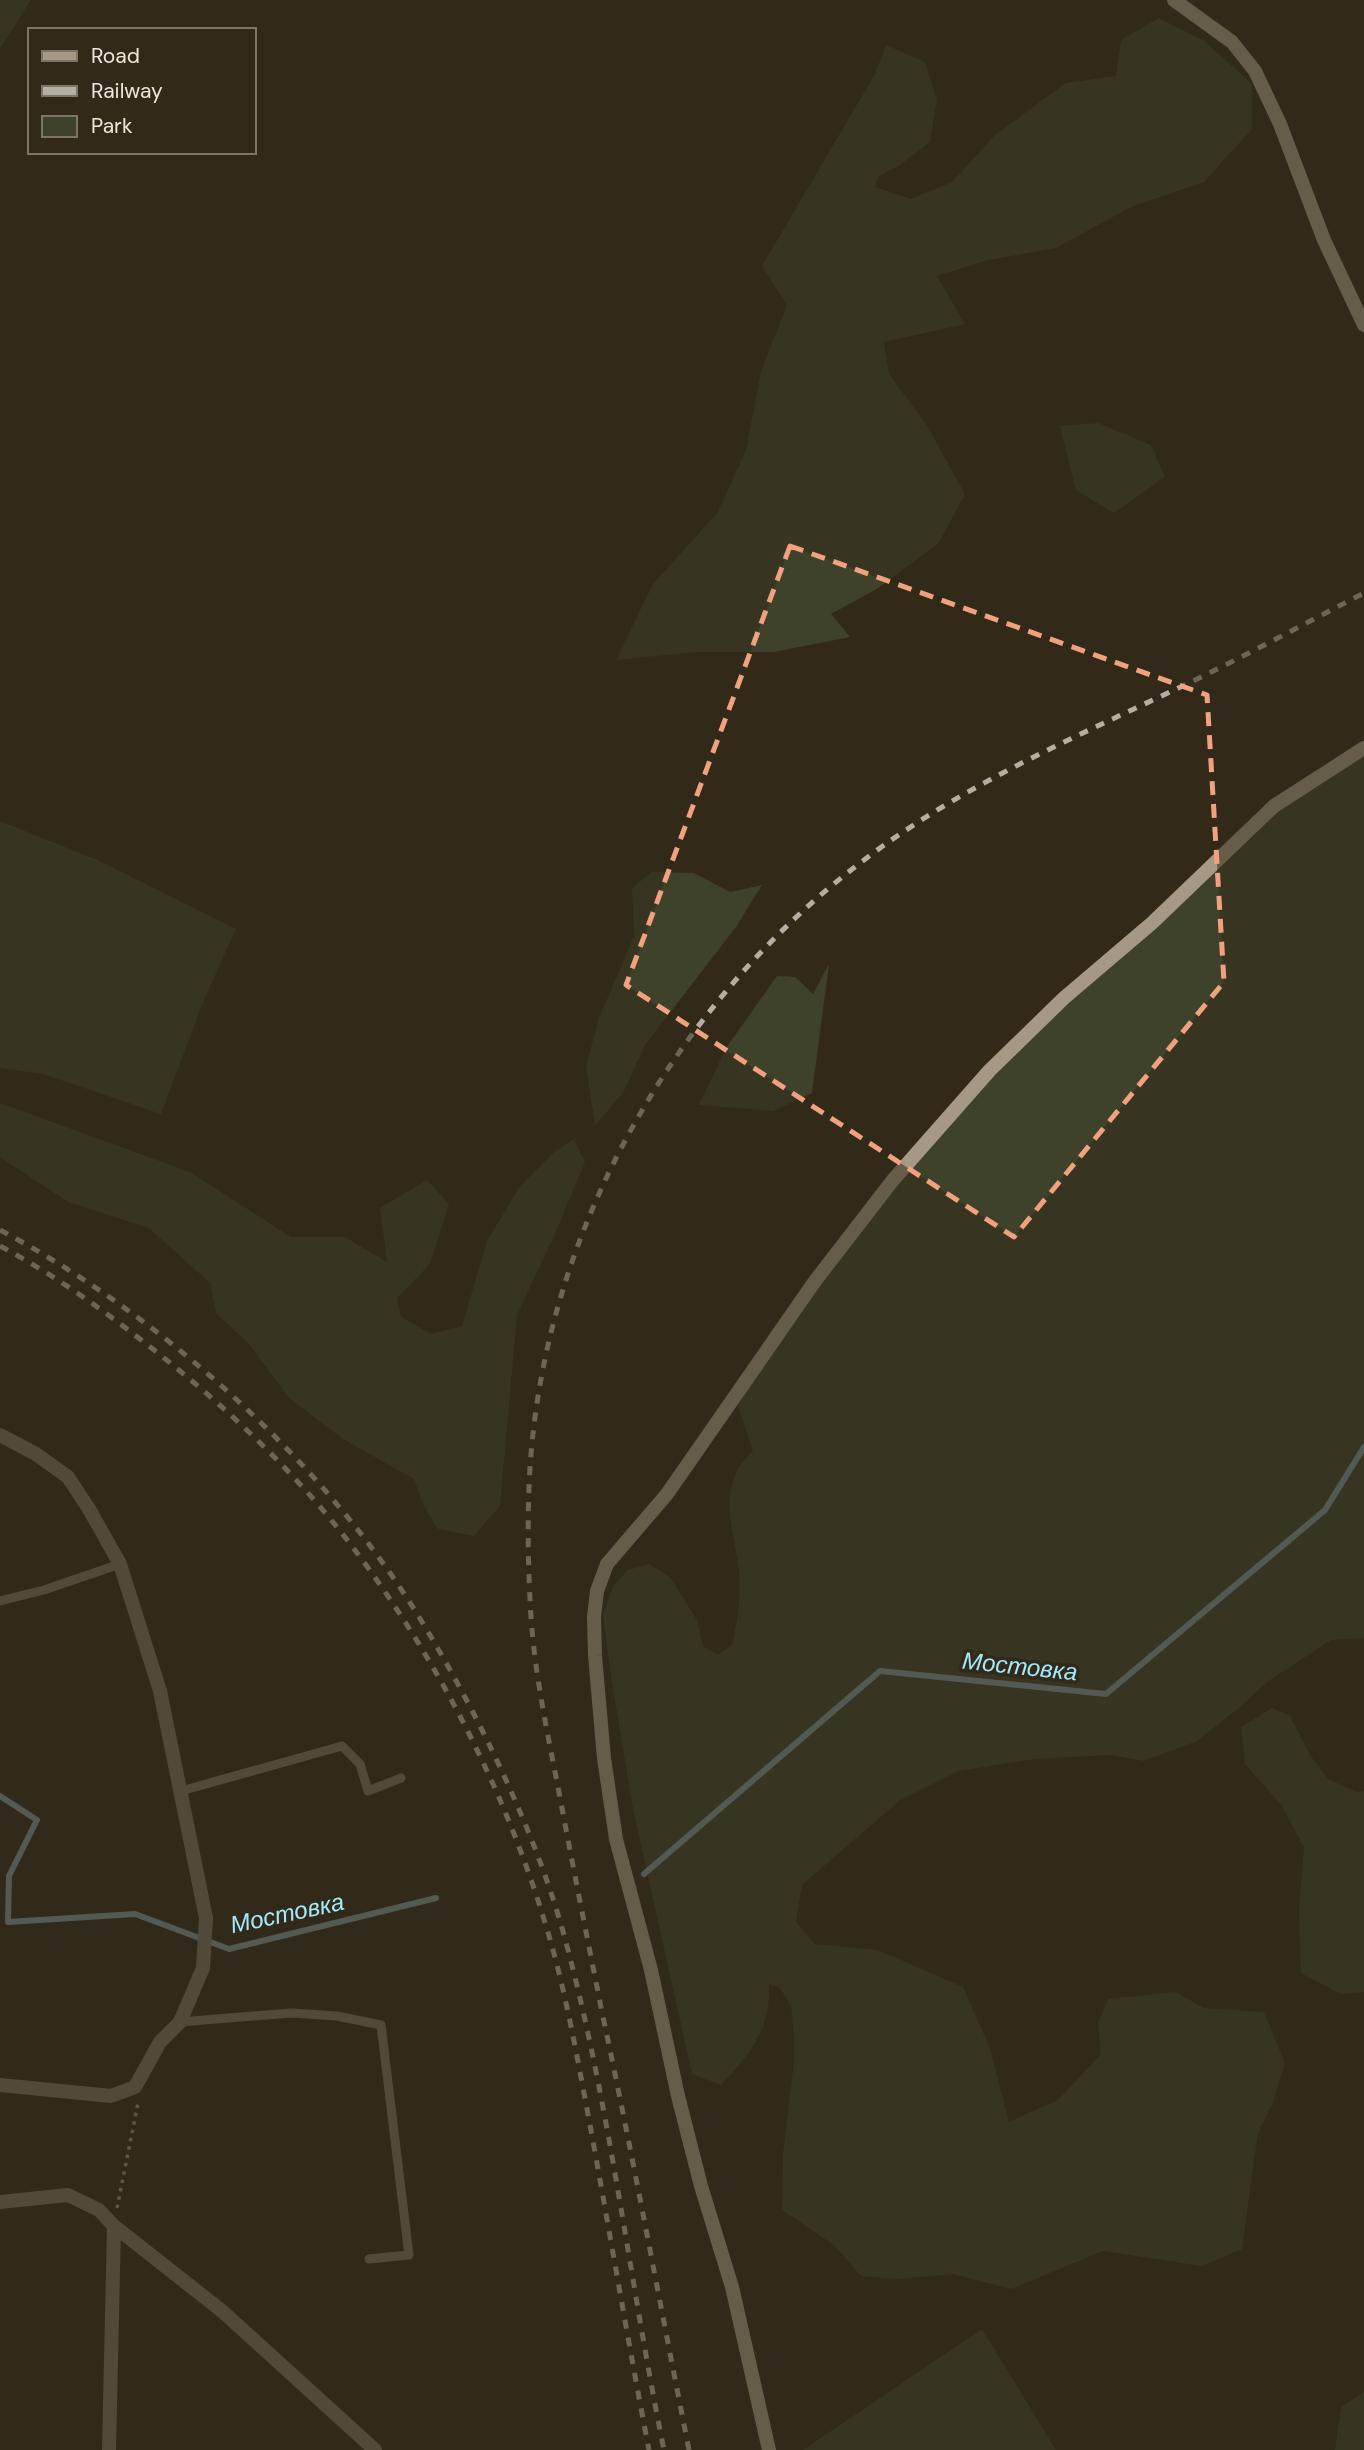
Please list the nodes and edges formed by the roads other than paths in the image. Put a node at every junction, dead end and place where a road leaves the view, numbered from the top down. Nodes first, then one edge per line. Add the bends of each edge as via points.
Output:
1 (1174, 0) edge
2 (1364, 325) edge
3 (1364, 748) edge
4 (0, 1435) edge
5 (120, 1564) junction
6 (0, 1601) edge
7 (401, 1778) dead end
8 (181, 1791) junction
9 (180, 2022) junction
10 (0, 2085) edge
11 (0, 2202) edge
12 (114, 2226) junction
13 (369, 2259) dead end
14 (109, 2450) edge
15 (375, 2450) edge
16 (769, 2450) edge

1 - 2 street via 1232,41 1255,71
3 - 16 street via 1274,806 990,1070 893,1180 815,1281 667,1494 607,1564 597,1591 595,1656 616,1839 697,2173 732,2287
4 - 5 street via 68,1477
5 - 6 lane
5 - 8 street via 160,1691
7 - 8 lane via 369,1791 360,1764 342,1746
8 - 9 street via 206,1918 202,1968
9 - 10 street via 160,2042 135,2087 110,2096
9 - 13 lane via 291,2013 381,2025 409,2255
11 - 12 street via 68,2195 99,2210
12 - 14 street
12 - 15 street via 222,2311

